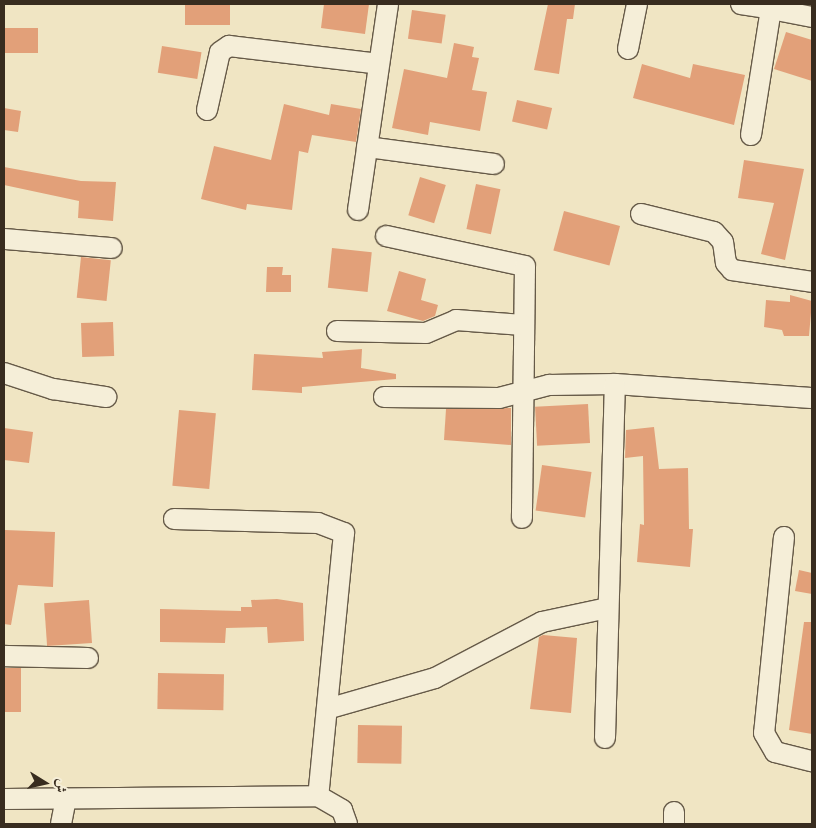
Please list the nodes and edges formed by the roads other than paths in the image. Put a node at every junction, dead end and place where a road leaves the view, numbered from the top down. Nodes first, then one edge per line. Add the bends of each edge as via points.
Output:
1 (388, 4) edge
2 (637, 4) edge
3 (741, 4) edge
4 (771, 9) junction
5 (812, 17) edge
6 (628, 49) dead end
7 (379, 64) junction
8 (207, 110) dead end
9 (751, 135) dead end
10 (367, 147) junction
11 (494, 164) dead end
12 (358, 210) dead end
13 (641, 214) dead end
14 (386, 236) dead end
15 (4, 239) edge
16 (112, 248) dead end
17 (812, 282) edge
18 (523, 325) junction
19 (337, 331) dead end
20 (4, 374) edge
21 (615, 384) junction
22 (523, 392) junction
23 (106, 397) dead end
24 (384, 397) dead end
25 (812, 398) edge
26 (522, 518) dead end
27 (174, 519) dead end
28 (784, 537) dead end
29 (608, 608) junction
30 (4, 656) edge
31 (88, 658) dead end
32 (327, 709) junction
33 (605, 738) dead end
34 (812, 761) edge
35 (318, 796) junction
36 (4, 799) edge
37 (66, 799) junction
38 (61, 824) edge
39 (347, 824) edge

1 - 7 street
2 - 6 street
3 - 4 street
4 - 5 street
4 - 9 street
7 - 8 street via 229,46 220,52
7 - 10 street
10 - 11 street
10 - 12 street
13 - 17 street via 714,232 723,242 726,263 732,270
14 - 18 street via 523,263 528,290
15 - 16 street
18 - 19 street via 456,320 426,333
18 - 22 street
20 - 23 street via 53,389
21 - 22 street via 549,385
21 - 25 street
21 - 29 street
22 - 24 street via 479,398
22 - 26 street
27 - 32 street via 318,523 344,532
28 - 34 street via 764,733 775,752
29 - 32 street via 542,622 435,678
29 - 33 street
30 - 31 street
32 - 35 street
35 - 37 street
35 - 39 street via 342,810
36 - 37 street
37 - 38 street

